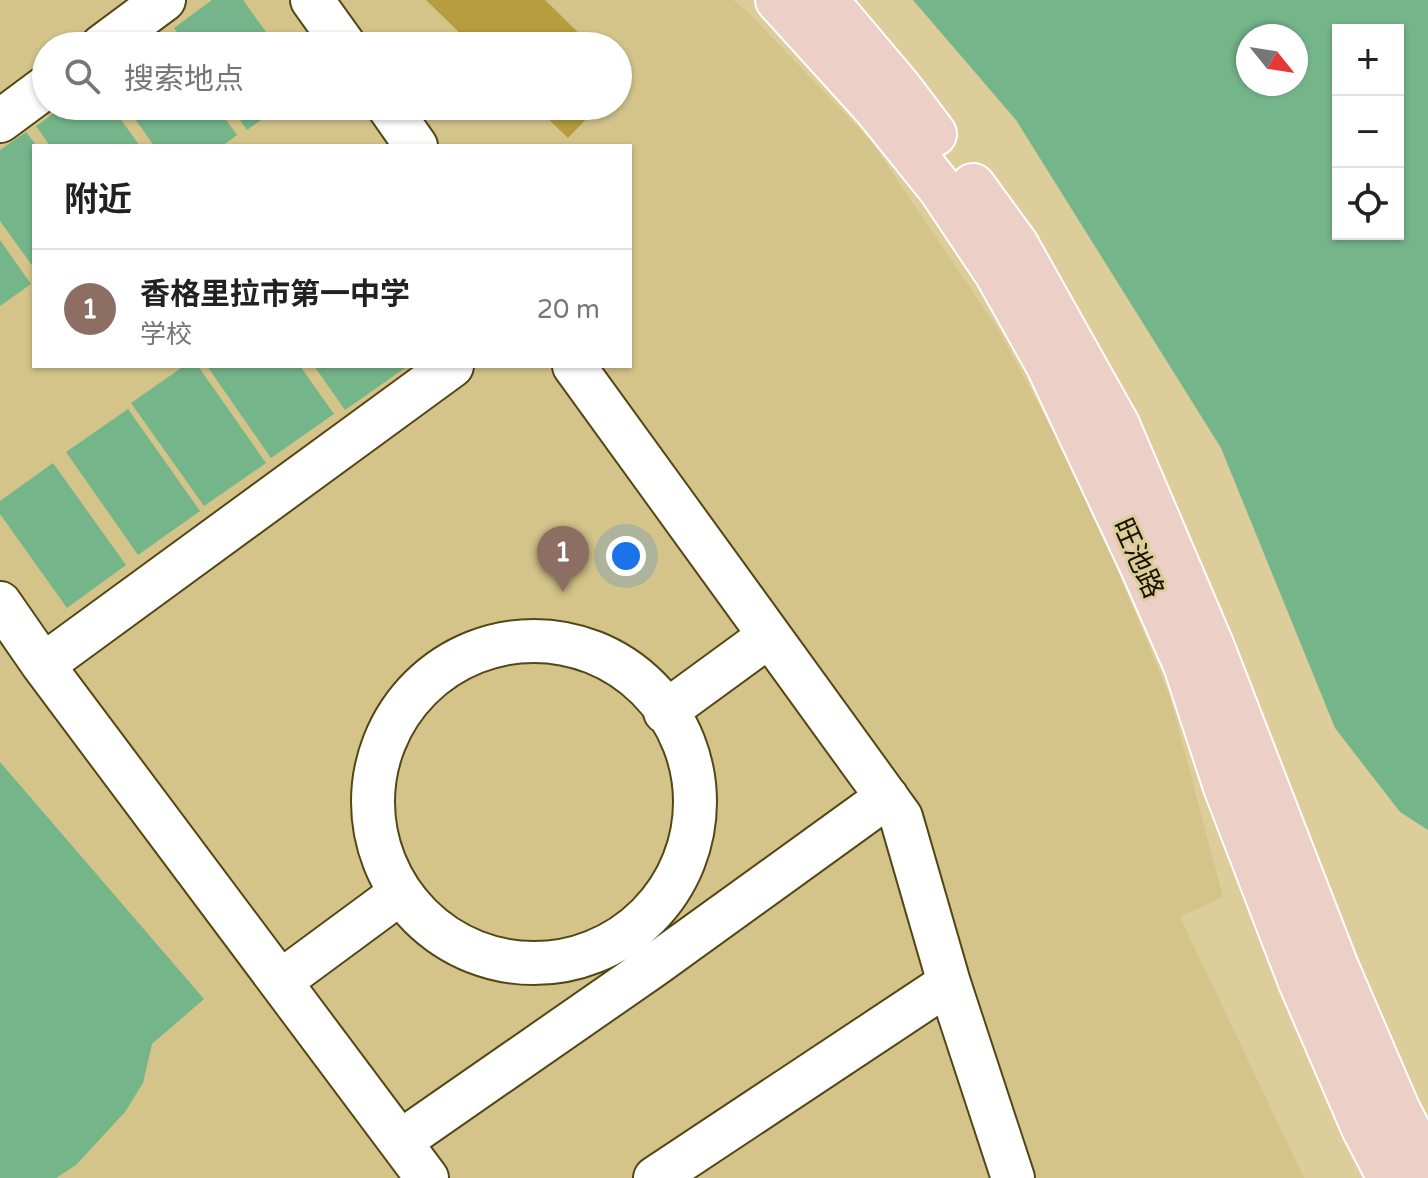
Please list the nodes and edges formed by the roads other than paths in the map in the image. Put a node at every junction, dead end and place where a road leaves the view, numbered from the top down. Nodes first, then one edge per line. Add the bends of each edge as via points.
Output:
1 (164, 0) edge
2 (312, 0) edge
3 (778, 0) edge
4 (825, 0) edge
5 (121, 32) edge
6 (335, 32) edge
7 (32, 97) edge
8 (398, 120) edge
9 (0, 121) edge
10 (415, 144) edge
11 (449, 368) edge
12 (575, 368) edge
13 (0, 603) edge
14 (769, 636) junction
15 (43, 665) junction
16 (665, 712) junction
17 (887, 797) junction
18 (399, 894) junction
19 (642, 951) junction
20 (281, 981) junction
21 (949, 983) junction
22 (401, 1141) junction
23 (1428, 1168) edge
24 (427, 1178) edge
25 (655, 1178) edge
26 (1013, 1178) edge
27 (1390, 1178) edge

1 - 5 lane
2 - 6 lane
3 - 27 highway, 旺池路 via 941,189 1048,364 1186,665 1226,787 1301,982
4 - 23 highway, 旺池路 via 900,89 1016,245 1117,425 1211,645 1336,967
7 - 9 lane
8 - 10 lane
11 - 15 lane
12 - 14 lane
13 - 15 lane
14 - 16 lane
14 - 17 lane
15 - 20 lane
16 - 18 lane via 640,681 582,649 550,642 491,645 441,666 405,700 388,726 379,759 375,825
16 - 19 lane via 689,750 699,788 697,826 686,864
17 - 19 lane
17 - 21 lane via 901,817
18 - 19 lane via 444,936 476,953 548,963
18 - 20 lane
19 - 22 lane
20 - 22 lane
21 - 25 lane
21 - 26 lane
22 - 24 lane

